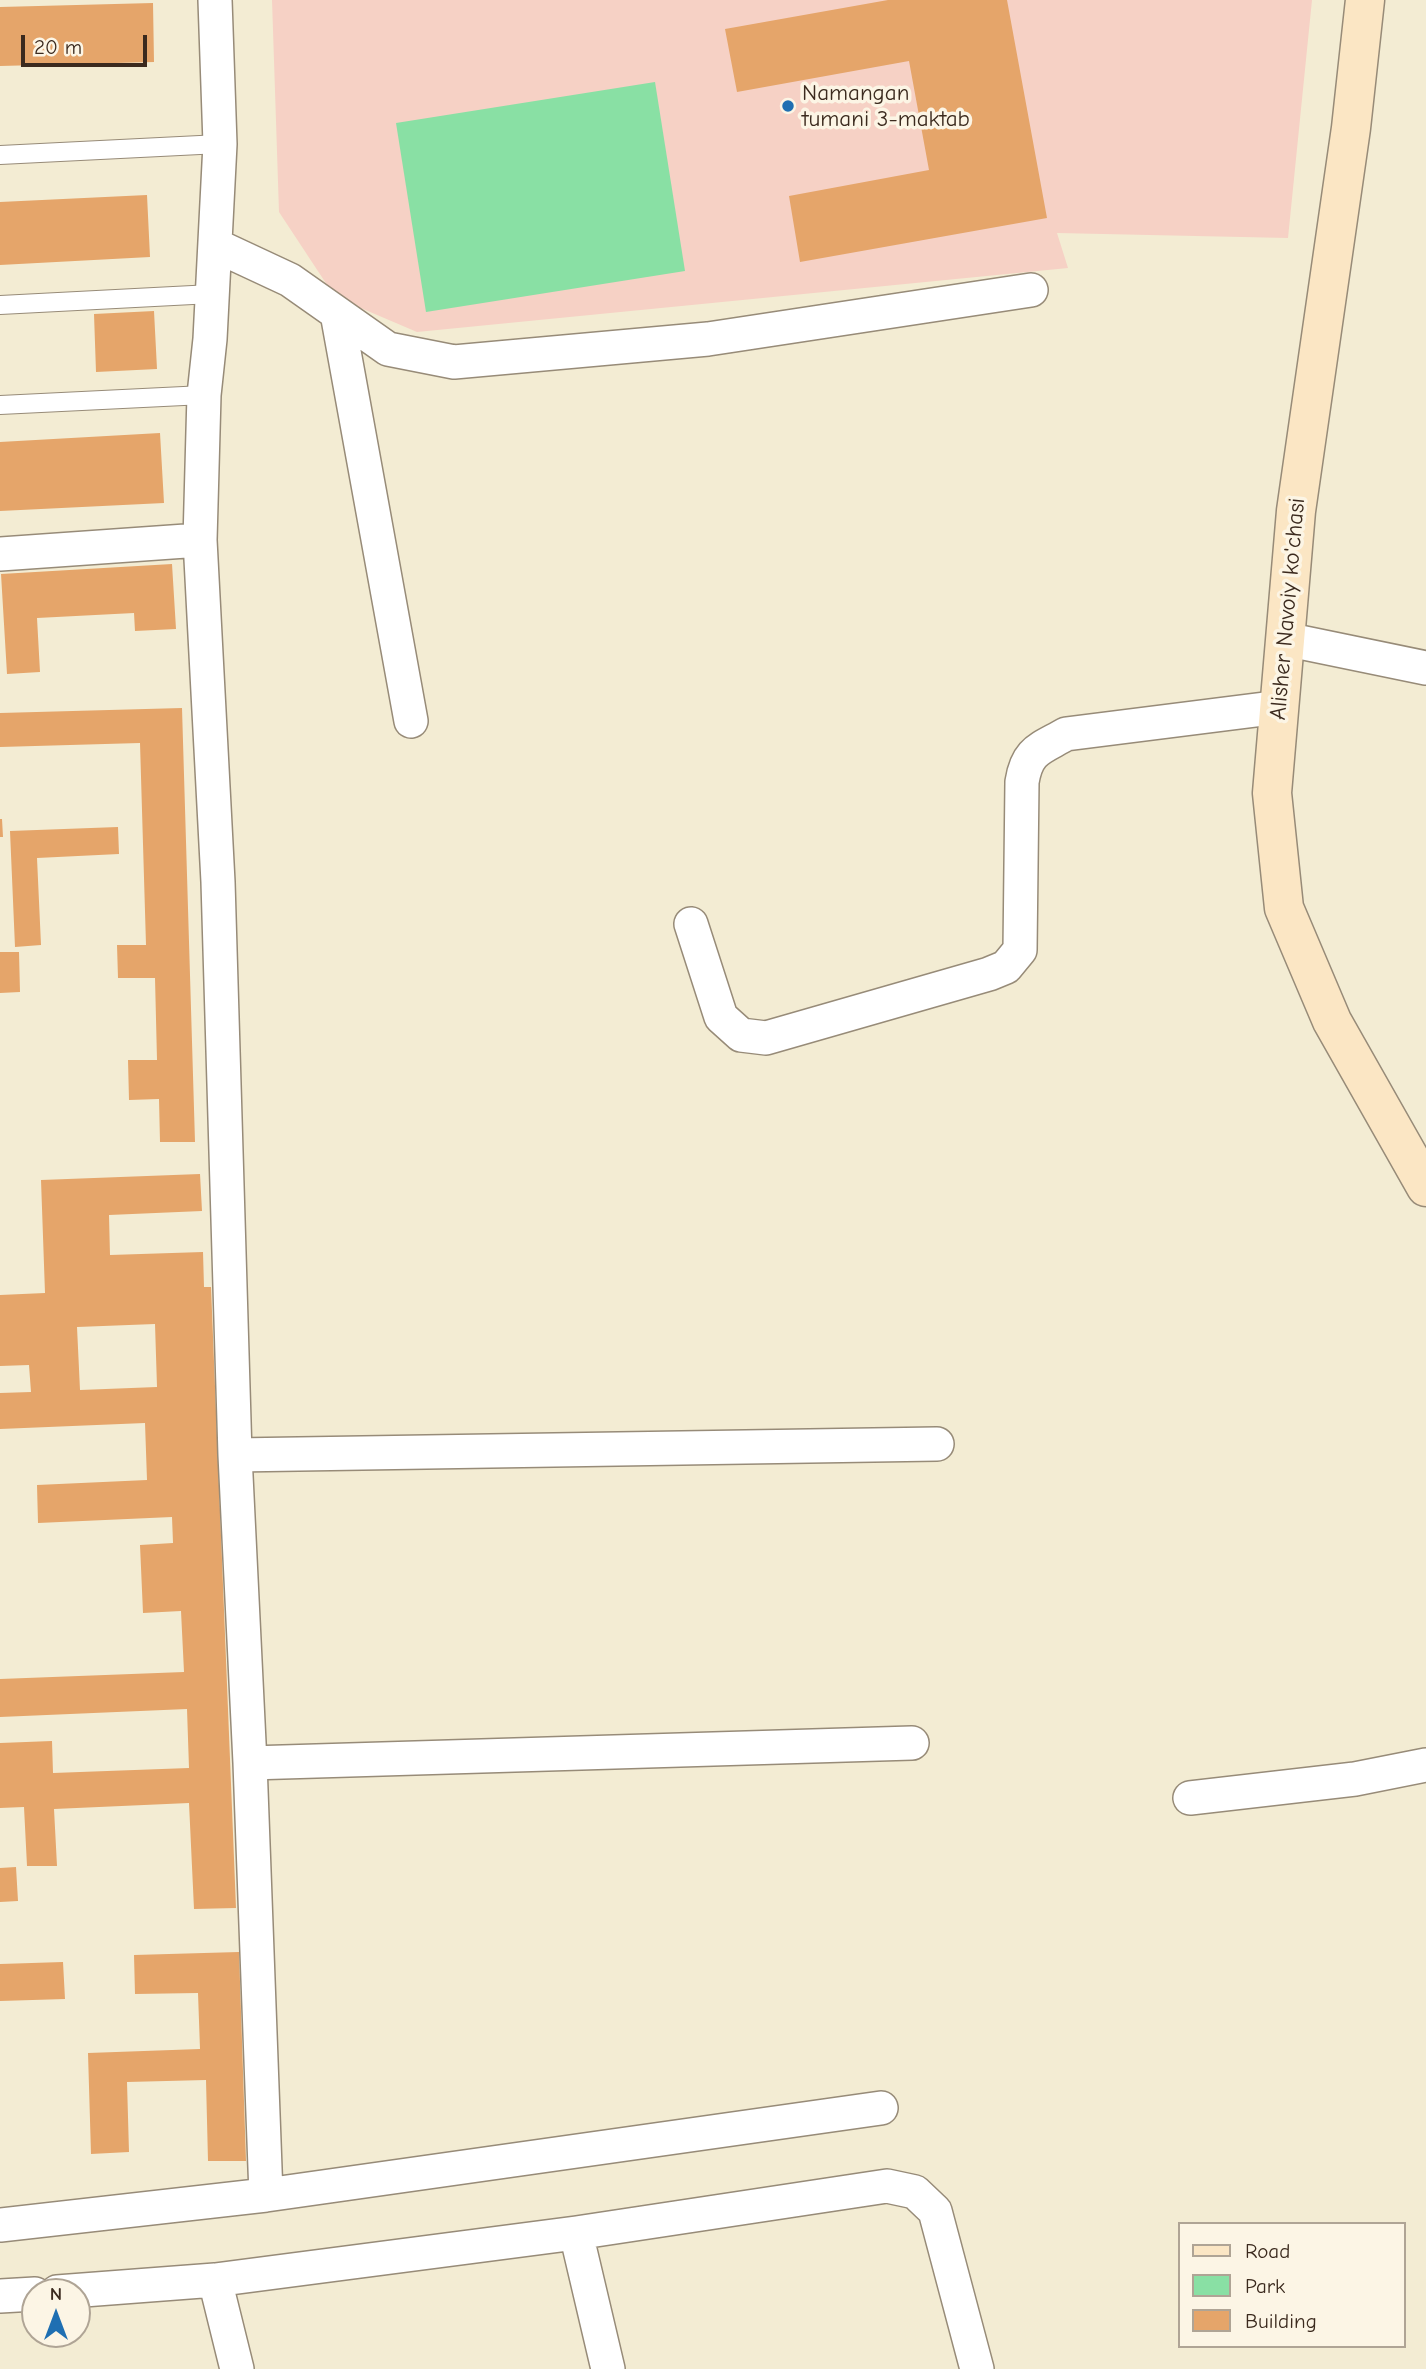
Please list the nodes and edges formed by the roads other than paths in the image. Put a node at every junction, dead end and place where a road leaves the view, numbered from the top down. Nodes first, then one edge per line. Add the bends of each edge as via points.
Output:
1 (215, 0) edge
2 (1365, 0) edge
3 (220, 144) junction
4 (0, 155) edge
5 (215, 245) junction
6 (1031, 289) dead end
7 (212, 294) junction
8 (0, 304) edge
9 (337, 313) junction
10 (204, 395) junction
11 (0, 405) edge
12 (200, 540) junction
13 (0, 554) edge
14 (1285, 639) junction
15 (1426, 667) edge
16 (1280, 706) junction
17 (411, 720) dead end
18 (691, 925) dead end
19 (1426, 1187) edge
20 (937, 1444) dead end
21 (234, 1455) junction
22 (912, 1743) dead end
23 (250, 1763) junction
24 (1426, 1765) edge
25 (1190, 1798) dead end
26 (881, 2108) dead end
27 (266, 2195) junction
28 (0, 2225) edge
29 (576, 2233) junction
30 (215, 2280) junction
31 (91, 2289) edge
32 (21, 2295) edge
33 (0, 2296) edge
34 (237, 2369) edge
35 (608, 2369) edge
36 (977, 2369) edge

1 - 3 street
2 - 14 main road, Alisher Navoiy ko'chasi via 1296,511
3 - 4 lane
3 - 5 street
5 - 7 street
5 - 9 street via 290,280
6 - 9 street via 708,339 454,362 387,349
7 - 8 lane
7 - 10 street
9 - 17 street
10 - 11 lane
10 - 12 street
12 - 13 street
12 - 21 street via 218,882
14 - 15 street
14 - 16 main road, Alisher Navoiy ko'chasi
16 - 18 street via 1066,734 1036,751 1024,765 1022,782 1020,950 1006,967 989,974 766,1038 741,1035 721,1017
16 - 19 main road, Alisher Navoiy ko'chasi via 1272,793 1284,908 1332,1021
20 - 21 street
21 - 23 street
22 - 23 street
23 - 27 street
24 - 25 street via 1355,1779
26 - 27 street
27 - 28 street
29 - 30 street
29 - 35 street
29 - 36 street via 887,2186 915,2192 935,2211
30 - 31 street
30 - 34 street
32 - 33 street

